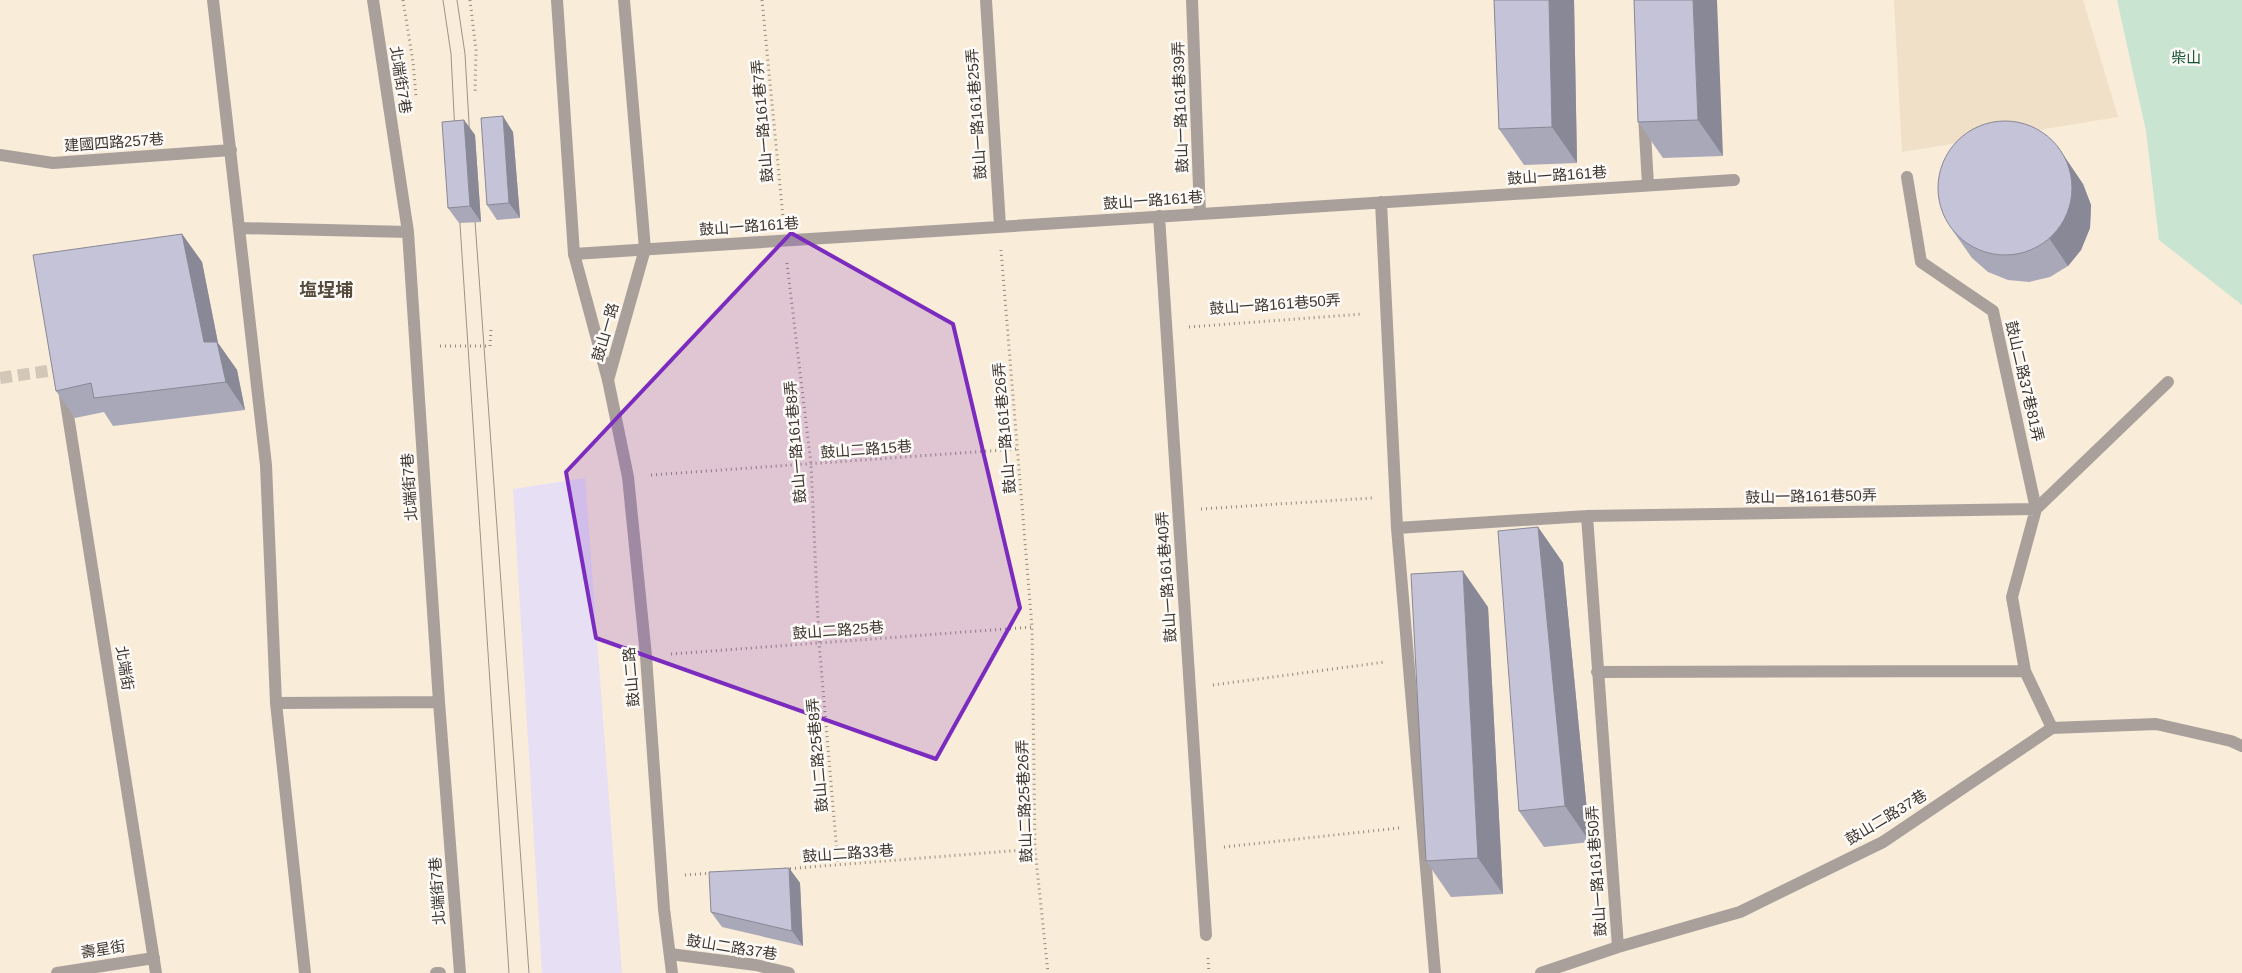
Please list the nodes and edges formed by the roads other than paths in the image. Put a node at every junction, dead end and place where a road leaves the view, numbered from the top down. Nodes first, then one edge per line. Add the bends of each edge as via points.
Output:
1 (213, 0) edge
2 (372, 0) edge
3 (557, 0) edge
4 (624, 0) edge
5 (986, 0) edge
6 (1192, 0) edge
7 (1644, 107) edge
8 (231, 150) junction
9 (0, 155) edge
10 (1907, 177) dead end
11 (1734, 180) dead end
12 (1648, 185) junction
13 (1381, 202) junction
14 (1200, 214) junction
15 (1159, 216) junction
16 (1000, 226) junction
17 (239, 228) junction
18 (408, 232) junction
19 (645, 249) junction
20 (574, 254) junction
21 (62, 377) edge
22 (608, 380) junction
23 (2168, 382) dead end
24 (2036, 509) junction
25 (1587, 516) junction
26 (1397, 528) junction
27 (2025, 671) junction
28 (1597, 672) junction
29 (439, 702) junction
30 (276, 703) junction
31 (2052, 728) junction
32 (2242, 746) edge
33 (1206, 935) dead end
34 (1618, 947) junction
35 (670, 954) junction
36 (154, 958) junction
37 (57, 973) edge
38 (156, 973) edge
39 (305, 973) edge
40 (460, 973) edge
41 (672, 973) edge
42 (789, 973) edge
43 (1435, 973) edge
44 (1542, 973) edge

1 - 8 street
2 - 18 street, 北端街7巷
3 - 20 street, 鼓山一路
4 - 19 street, 鼓山一路
5 - 16 street, 鼓山一路161巷25弄
6 - 14 street, 鼓山一路161巷39弄
7 - 12 street
8 - 9 street, 建國四路257巷 via 53,163
8 - 17 street
10 - 24 street, 鼓山二路37巷81弄 via 1922,262 1993,311
11 - 12 street, 鼓山一路161巷
12 - 13 street, 鼓山一路161巷
13 - 14 street, 鼓山一路161巷
13 - 26 street
14 - 15 street, 鼓山一路161巷
15 - 16 street, 鼓山一路161巷
15 - 33 street, 鼓山一路161巷40弄
16 - 19 street, 鼓山一路161巷
17 - 18 street
17 - 30 street via 266,465
18 - 29 street, 北端街7巷
19 - 20 street, 鼓山一路161巷
19 - 22 street, 鼓山一路
20 - 22 street, 鼓山一路
21 - 36 street, 北端街
22 - 35 street, 鼓山二路 via 628,476
23 - 24 street
24 - 25 street, 鼓山一路161巷50弄
24 - 27 street, 鼓山二路37巷81弄 via 2012,597
25 - 26 street, 鼓山一路161巷50弄
25 - 28 street, 鼓山一路161巷50弄
26 - 43 street
27 - 28 street
27 - 31 street, 鼓山二路37巷81弄
28 - 34 street, 鼓山一路161巷50弄
29 - 30 street
29 - 40 street, 北端街7巷
30 - 39 street
31 - 32 street via 2156,724
31 - 34 street, 鼓山二路37巷 via 1883,842 1740,912
34 - 44 street, 鼓山二路37巷
35 - 41 street, 鼓山二路
35 - 42 street, 鼓山二路37巷 via 756,965
36 - 37 street, 壽星街
36 - 38 street, 北端街

